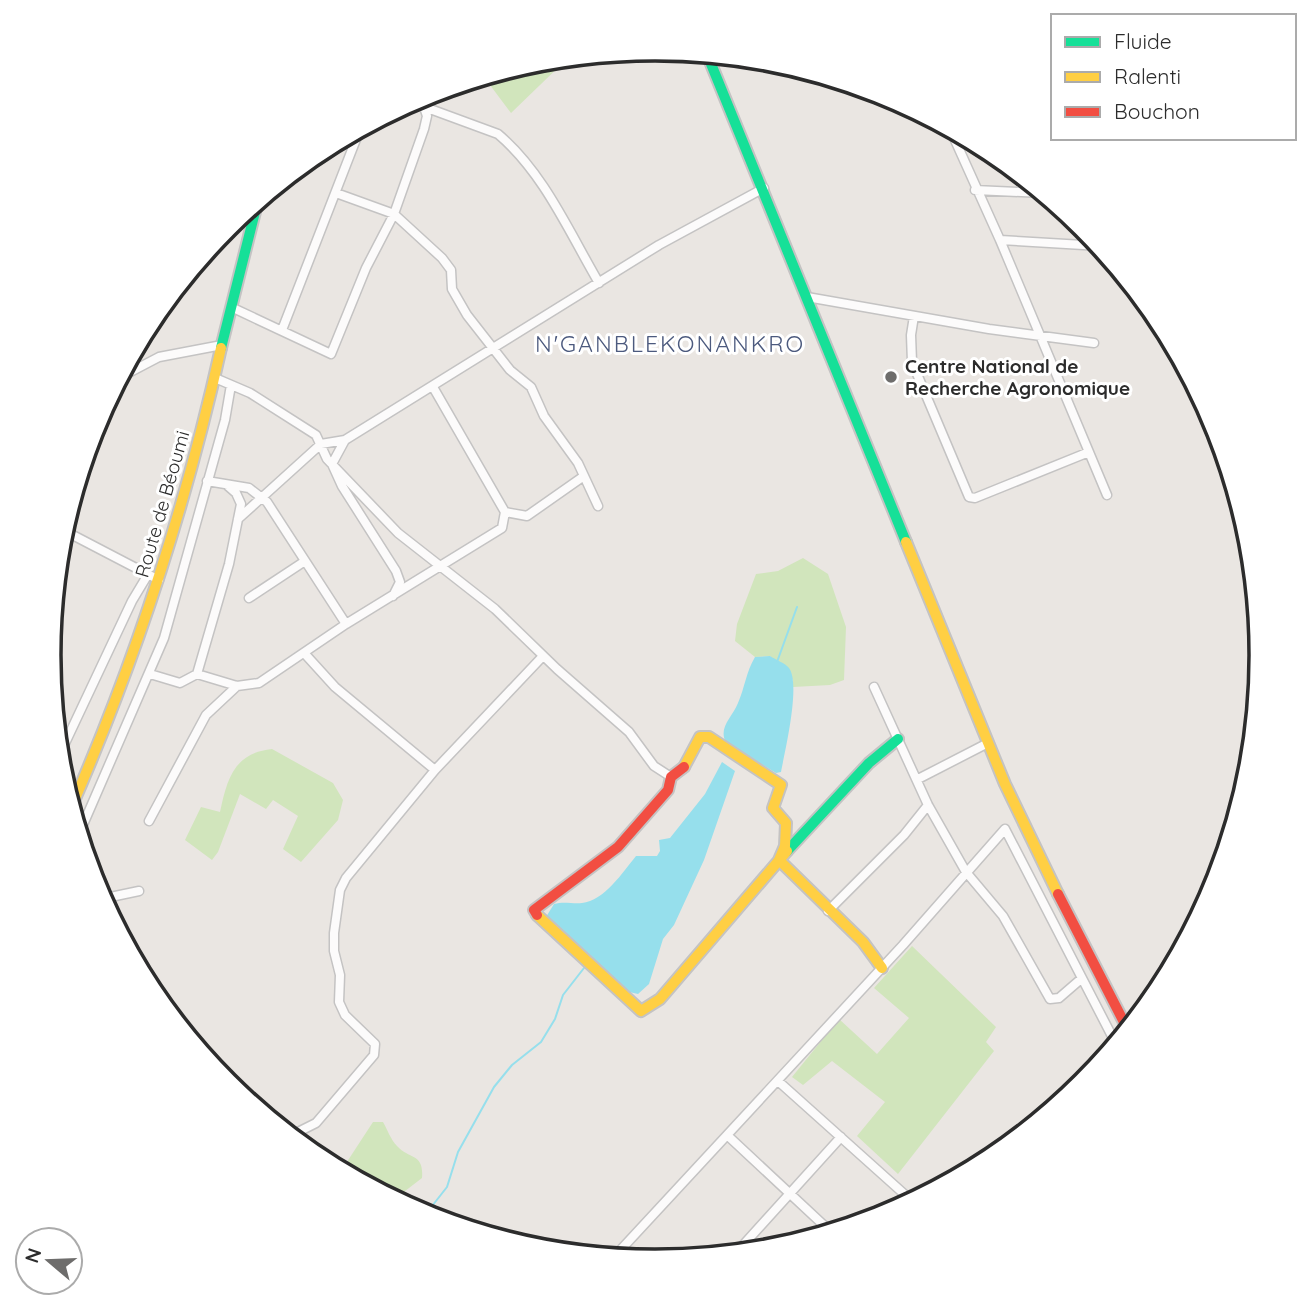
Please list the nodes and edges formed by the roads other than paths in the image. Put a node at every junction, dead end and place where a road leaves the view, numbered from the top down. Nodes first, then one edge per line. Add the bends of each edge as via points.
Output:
1 (711, 64) edge
2 (424, 107) edge
3 (425, 107) edge
4 (355, 143) edge
5 (956, 143) edge
6 (764, 188) junction
7 (975, 190) junction
8 (1026, 192) edge
9 (336, 193) junction
10 (394, 214) junction
11 (253, 219) edge
12 (1000, 240) junction
13 (1084, 245) edge
14 (599, 283) junction
15 (807, 297) junction
16 (231, 307) junction
17 (914, 316) junction
18 (282, 330) junction
19 (1038, 336) junction
20 (1094, 343) dead end
21 (223, 345) junction
22 (494, 350) junction
23 (135, 370) edge
24 (215, 377) junction
25 (231, 385) junction
26 (433, 387) junction
27 (345, 440) junction
28 (321, 444) junction
29 (1088, 452) junction
30 (332, 464) junction
31 (584, 476) junction
32 (207, 481) junction
33 (228, 486) junction
34 (261, 495) junction
35 (1107, 495) dead end
36 (598, 506) dead end
37 (505, 512) junction
38 (238, 519) junction
39 (74, 536) edge
40 (305, 561) junction
41 (443, 566) junction
42 (147, 576) junction
43 (159, 580) junction
44 (249, 598) dead end
45 (392, 598) junction
46 (346, 624) junction
47 (305, 654) junction
48 (543, 656) junction
49 (150, 674) junction
50 (197, 674) junction
51 (237, 686) junction
52 (874, 687) dead end
53 (67, 738) edge
54 (898, 739) junction
55 (988, 743) junction
56 (435, 770) junction
57 (671, 776) junction
58 (918, 779) junction
59 (77, 792) edge
60 (928, 805) junction
61 (85, 821) edge
62 (149, 821) dead end
63 (779, 860) junction
64 (966, 872) junction
65 (139, 891) dead end
66 (112, 897) edge
67 (828, 911) junction
68 (882, 968) junction
69 (1081, 979) junction
70 (1123, 1020) edge
71 (1111, 1034) edge
72 (778, 1081) junction
73 (300, 1131) edge
74 (727, 1135) junction
75 (841, 1137) junction
76 (789, 1192) junction
77 (904, 1194) edge
78 (823, 1224) edge
79 (746, 1241) edge
80 (623, 1247) edge

1 - 6 main road
2 - 10 street via 424,129
3 - 14 street via 498,134 523,157
4 - 9 street
5 - 7 street
6 - 14 street
6 - 15 main road
7 - 8 street
7 - 12 street
9 - 10 street
9 - 18 street
10 - 18 street via 331,354
10 - 22 street via 446,263 452,289
11 - 16 main road, Route de Béoumi
12 - 13 street
12 - 19 street
14 - 22 street
15 - 17 street
15 - 55 main road
16 - 18 street
16 - 21 main road, Route de Béoumi
17 - 19 street
17 - 29 street via 911,356 969,498
19 - 20 street
19 - 29 street
21 - 23 street via 159,357
21 - 24 main road, Route de Béoumi
22 - 26 street
22 - 31 street via 531,387 544,416
24 - 25 street
24 - 43 main road, Route de Béoumi
25 - 28 street via 284,413 316,435
25 - 32 street
26 - 27 street
26 - 37 street
27 - 28 street
27 - 30 street
28 - 30 street
28 - 34 street
29 - 35 street
30 - 41 street via 398,533
30 - 45 street via 396,571 400,582
31 - 36 street
31 - 37 street via 527,516
32 - 33 street
32 - 49 street via 183,576
33 - 34 street via 249,488
33 - 38 street via 241,504
34 - 38 street
34 - 40 street
37 - 41 street via 502,528
38 - 50 street
39 - 42 street
40 - 44 street
40 - 46 street
41 - 45 street
41 - 48 street
42 - 43 street
42 - 53 street
43 - 59 main road, Route de Béoumi
45 - 46 street
46 - 47 street
47 - 51 street via 259,683
47 - 56 street via 335,687
48 - 56 street
48 - 57 street via 639,742 654,766
49 - 50 street via 180,683
49 - 61 street
50 - 51 street
51 - 62 street via 206,715
52 - 54 street
54 - 58 street
54 - 63 main road via 869,763
55 - 58 street
55 - 70 main road
56 - 73 street via 340,890 334,951 340,975 339,1002 345,1015 375,1044 374,1055 316,1123
57 - 63 main road via 688,764 700,737 709,737 772,777 781,785 773,808 786,823
57 - 63 main road via 668,790 618,847 534,910 641,1011 660,999
58 - 60 street
60 - 64 street
60 - 67 street
63 - 67 main road
64 - 68 street
64 - 69 street via 1003,916 1050,999 1059,998
64 - 69 street via 1004,829
65 - 66 street
67 - 68 main road via 863,942
68 - 72 street
69 - 71 street
72 - 74 street
72 - 75 street
74 - 76 street
74 - 80 street
75 - 76 street
75 - 77 street
76 - 78 street
76 - 79 street

